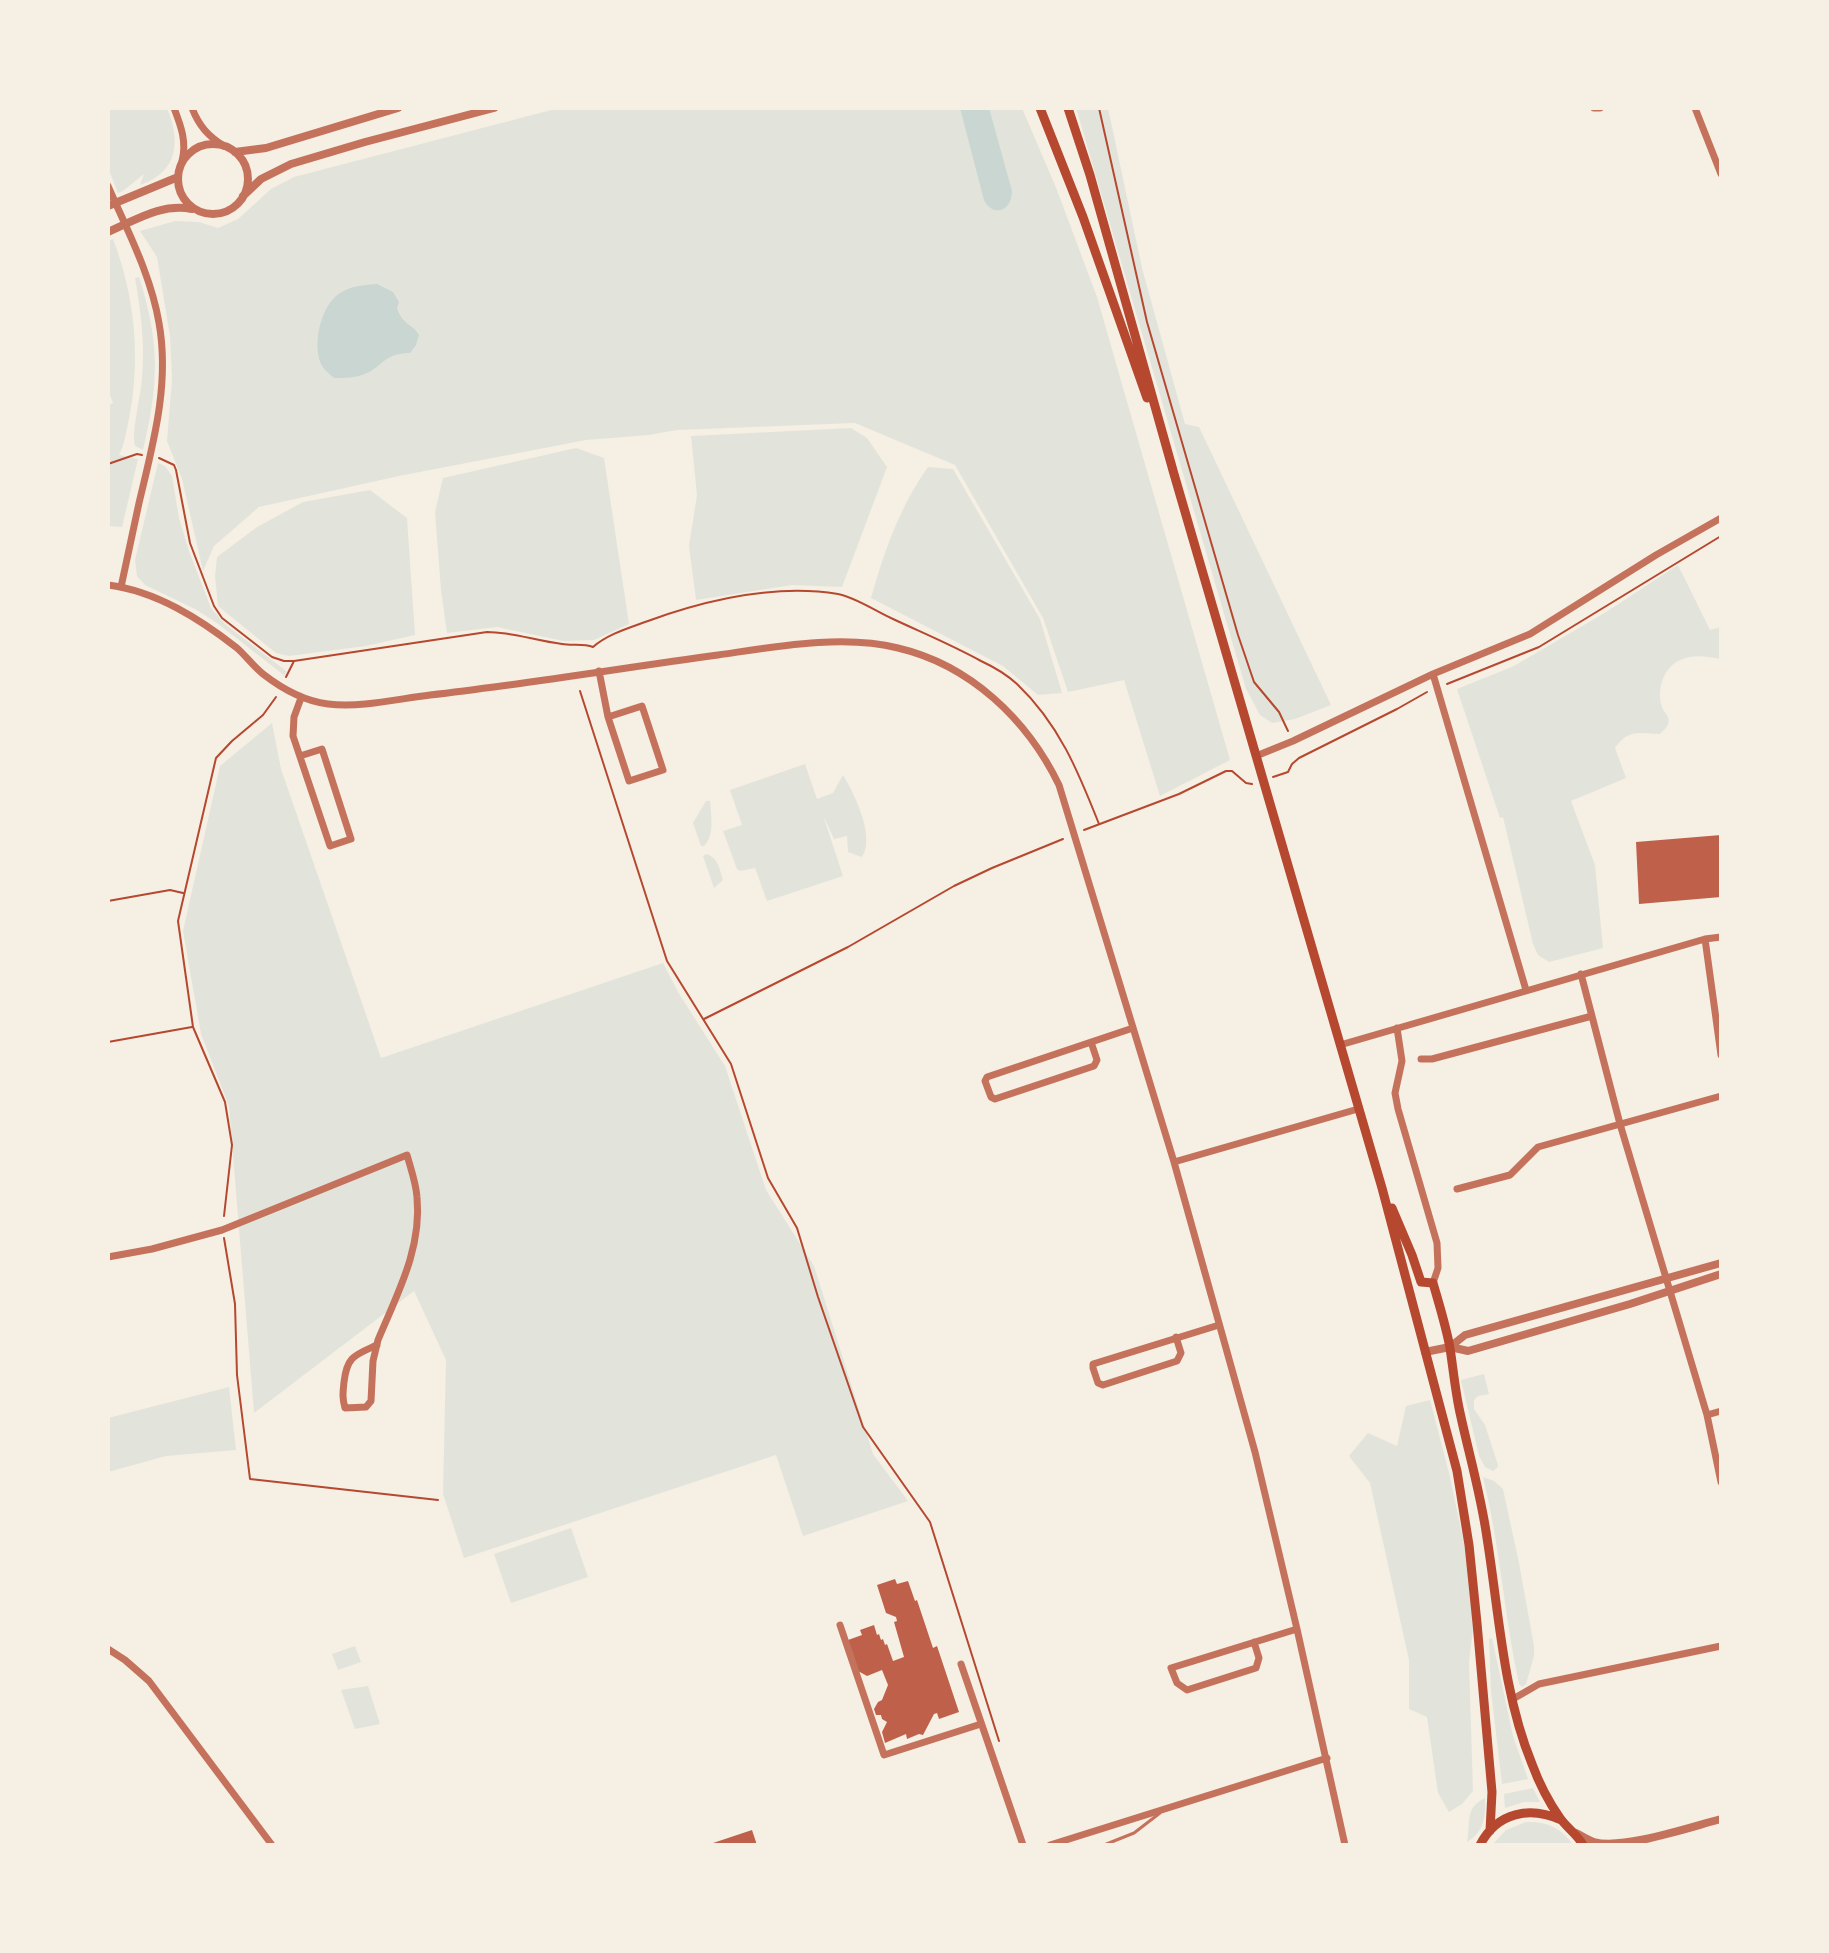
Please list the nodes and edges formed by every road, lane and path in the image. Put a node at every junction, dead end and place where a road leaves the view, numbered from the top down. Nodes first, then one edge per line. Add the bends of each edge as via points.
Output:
1 (174, 108) edge
2 (192, 108) edge
3 (398, 108) edge
4 (494, 108) edge
5 (1040, 108) edge
6 (1068, 108) edge
7 (1099, 108) edge
8 (1695, 108) edge
9 (224, 146) junction
10 (235, 152) junction
11 (182, 161) junction
12 (1721, 174) edge
13 (178, 177) junction
14 (108, 186) edge
15 (243, 196) junction
16 (108, 206) edge
17 (197, 210) junction
18 (108, 232) edge
19 (151, 456) junction
20 (108, 464) edge
21 (1174, 474) junction
22 (1721, 518) edge
23 (108, 585) edge
24 (121, 587) junction
25 (593, 647) dead end
26 (294, 661) junction
27 (599, 671) junction
28 (1433, 674) junction
29 (282, 687) junction
30 (580, 691) dead end
31 (301, 698) junction
32 (608, 717) junction
33 (1293, 741) junction
34 (300, 756) junction
35 (1256, 756) junction
36 (1288, 772) dead end
37 (1250, 784) dead end
38 (1075, 834) junction
39 (185, 893) junction
40 (108, 901) edge
41 (1721, 937) edge
42 (1705, 939) junction
43 (1581, 974) junction
44 (1526, 990) junction
45 (1592, 1016) junction
46 (703, 1019) junction
47 (193, 1027) junction
48 (1133, 1028) junction
49 (1397, 1028) junction
50 (108, 1042) edge
51 (1091, 1042) junction
52 (1340, 1045) junction
53 (1721, 1055) edge
54 (1421, 1059) dead end
55 (1721, 1096) edge
56 (1358, 1109) junction
57 (1620, 1124) junction
58 (1174, 1162) junction
59 (1382, 1188) junction
60 (1457, 1189) dead end
61 (222, 1230) junction
62 (108, 1257) edge
63 (1721, 1263) edge
64 (1721, 1274) edge
65 (1667, 1277) junction
66 (1433, 1283) junction
67 (1670, 1290) junction
68 (1219, 1325) junction
69 (1176, 1337) junction
70 (377, 1345) junction
71 (1450, 1347) junction
72 (1425, 1352) junction
73 (1721, 1411) edge
74 (1707, 1415) junction
75 (1721, 1482) edge
76 (438, 1500) dead end
77 (840, 1625) dead end
78 (1297, 1629) junction
79 (1254, 1642) junction
80 (1721, 1646) edge
81 (108, 1649) edge
82 (961, 1664) dead end
83 (1513, 1699) junction
84 (982, 1728) junction
85 (995, 1728) dead end
86 (1327, 1758) junction
87 (1163, 1811) junction
88 (1721, 1819) edge
89 (1561, 1820) junction
90 (1490, 1831) junction
91 (1576, 1833) junction
92 (1660, 1834) junction
93 (272, 1845) edge
94 (1023, 1845) edge
95 (1050, 1845) edge
96 (1104, 1845) edge
97 (1345, 1845) edge
98 (1480, 1845) edge
99 (1583, 1845) edge
100 (1644, 1845) edge

1 - 11 street via 184,138
2 - 9 street via 198,123
3 - 10 street via 266,148
4 - 15 street via 291,164 261,179
5 - 21 main road
6 - 21 main road
7 - 33 path via 1147,322 1238,635 1254,682 1279,712
8 - 12 street
9 - 10 street
9 - 11 street via 205,145
10 - 15 street via 247,172
11 - 13 street
13 - 16 street
13 - 17 street via 182,196
14 - 19 street via 159,321 163,379
15 - 17 street via 217,214
17 - 18 street via 165,208
19 - 20 path via 137,454
19 - 24 street
19 - 26 path via 174,465 190,543 222,618 272,657
21 - 35 main road
22 - 28 street via 1530,634
23 - 24 street
24 - 29 street via 187,613
25 - 26 path via 487,632
26 - 29 path
27 - 31 street via 360,704
27 - 32 street
27 - 38 street via 799,645 845,642 898,648 947,667 1001,703 1051,770
28 - 33 street
28 - 44 street
29 - 31 street
29 - 39 path via 263,715 216,758
30 - 46 path via 667,961
31 - 34 street via 293,728
32 - 32 street via 629,781 663,770 642,706
33 - 35 street
33 - 36 path via 1299,758
34 - 34 street via 330,846 351,839 322,749
35 - 52 main road
37 - 38 path via 1226,771
38 - 46 path via 954,886 848,947
38 - 48 street
39 - 40 path via 170,890
39 - 47 path via 178,921
41 - 42 street
42 - 43 street
42 - 53 street
43 - 44 street
43 - 45 street
44 - 49 street
45 - 54 street
45 - 57 street
46 - 85 path via 731,1064 768,1178 797,1228 863,1427 930,1522
47 - 50 path
47 - 61 path via 225,1102 232,1145
48 - 51 street
48 - 58 street
49 - 52 street
49 - 66 street via 1402,1061 1395,1093 1437,1243
51 - 51 street via 987,1077 991,1097 1094,1066
52 - 56 main road
55 - 57 street
56 - 58 street
56 - 59 main road
57 - 60 street via 1538,1147 1510,1175
57 - 65 street
58 - 68 street
59 - 66 main road via 1421,1282
59 - 72 main road
61 - 62 street
61 - 70 street via 407,1155 417,1195 416,1239
61 - 76 path via 235,1304 237,1375 250,1479
63 - 65 street
64 - 67 street
65 - 67 street
65 - 71 street via 1465,1335
66 - 71 main road
67 - 71 street via 1468,1351
67 - 74 street
68 - 69 street
68 - 78 street
69 - 69 street via 1093,1364 1098,1383 1177,1361 1181,1353
70 - 70 street via 354,1355 346,1365 345,1408 366,1407 371,1401
71 - 72 street
71 - 83 main road
72 - 90 main road via 1457,1471 1469,1545 1492,1792
73 - 74 street
74 - 75 street
77 - 84 street via 884,1755
78 - 79 street
78 - 86 street
79 - 79 street via 1171,1668 1177,1683 1187,1690 1256,1668
80 - 83 street via 1539,1684
81 - 93 street via 149,1681
82 - 84 street
83 - 89 main road via 1530,1761
84 - 94 street
86 - 87 street
86 - 97 street
87 - 95 street
87 - 96 lane via 1134,1833
88 - 92 street
89 - 90 main road via 1524,1813
89 - 91 main road
90 - 98 main road
91 - 92 street via 1613,1844
91 - 99 main road
92 - 100 street

